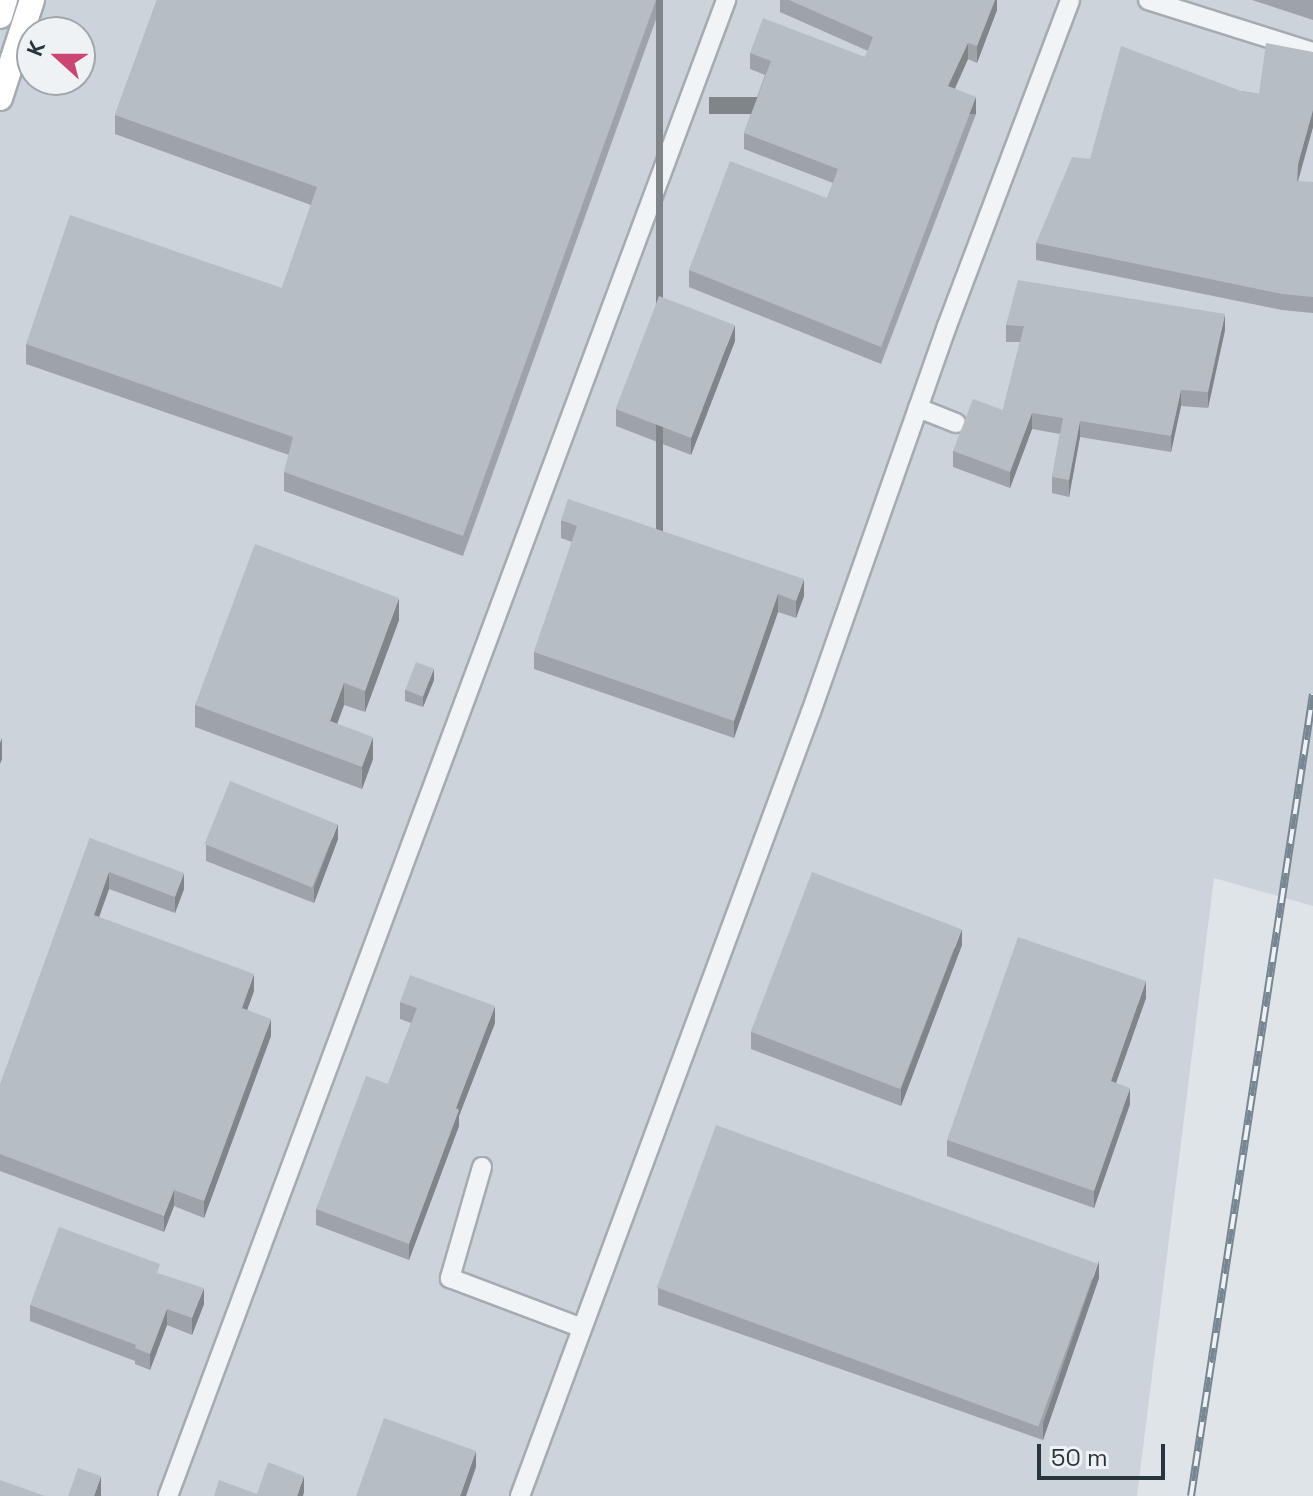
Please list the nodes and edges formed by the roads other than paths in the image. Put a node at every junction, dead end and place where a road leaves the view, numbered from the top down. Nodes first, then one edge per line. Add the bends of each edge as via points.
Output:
1 (5, 0) edge
2 (32, 0) edge
3 (726, 0) edge
4 (1070, 0) edge
5 (1148, 0) edge
6 (0, 16) edge
7 (1313, 52) edge
8 (0, 98) edge
9 (918, 408) junction
10 (956, 423) dead end
11 (482, 1167) dead end
12 (582, 1328) junction
13 (168, 1496) edge
14 (520, 1496) edge

1 - 6 main road
2 - 8 main road
3 - 13 street
4 - 9 street
5 - 7 street
9 - 10 street
9 - 12 street
11 - 12 street via 450,1278
12 - 14 street

